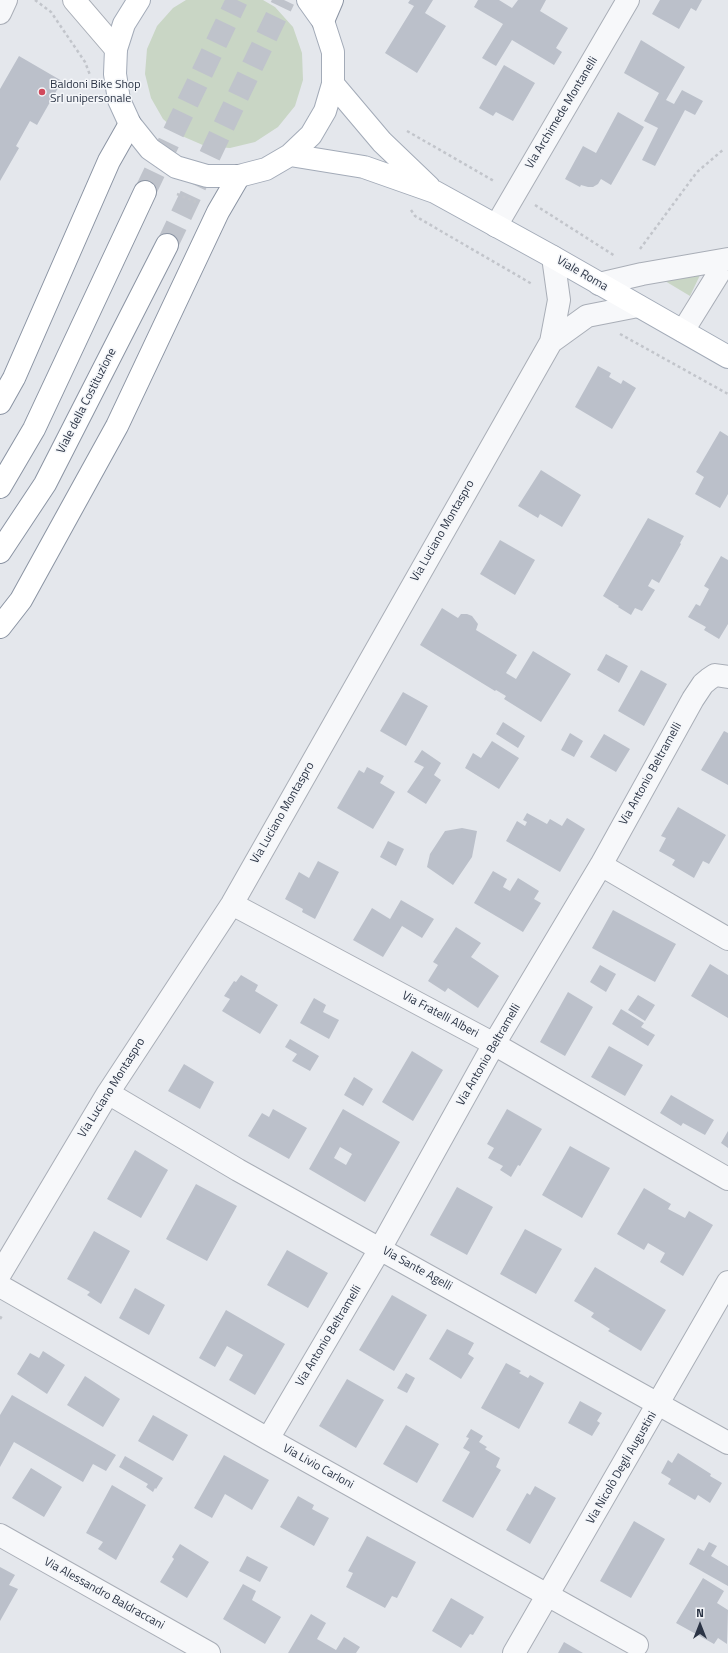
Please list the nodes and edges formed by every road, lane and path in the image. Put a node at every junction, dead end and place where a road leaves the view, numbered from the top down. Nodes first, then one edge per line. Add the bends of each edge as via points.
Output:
1 (6, 0) edge
2 (35, 0) edge
3 (74, 0) edge
4 (139, 0) edge
5 (308, 0) edge
6 (332, 0) edge
7 (628, 0) edge
8 (0, 13) edge
9 (323, 21) junction
10 (116, 49) junction
11 (92, 80) dead end
12 (333, 84) junction
13 (130, 124) junction
14 (724, 149) dead end
15 (290, 156) junction
16 (239, 176) junction
17 (145, 192) tunnel mouth
18 (434, 192) junction
19 (408, 206) dead end
20 (496, 226) junction
21 (167, 245) tunnel mouth
22 (639, 252) dead end
23 (553, 257) junction
24 (728, 259) edge
25 (599, 284) junction
26 (559, 300) junction
27 (638, 306) junction
28 (683, 331) junction
29 (618, 334) dead end
30 (551, 342) junction
31 (728, 357) edge
32 (728, 394) edge
33 (0, 403) edge
34 (0, 487) edge
35 (0, 552) edge
36 (0, 627) edge
37 (722, 676) edge
38 (601, 865) junction
39 (232, 904) junction
40 (728, 939) edge
41 (494, 1044) junction
42 (108, 1093) junction
43 (728, 1179) edge
44 (380, 1249) junction
45 (0, 1274) edge
46 (728, 1282) edge
47 (0, 1286) edge
48 (659, 1405) junction
49 (268, 1439) junction
50 (728, 1443) edge
51 (0, 1535) edge
52 (548, 1596) junction
53 (637, 1645) dead end
54 (209, 1653) edge
55 (514, 1653) edge

1 - 8 street
2 - 11 path via 51,12 85,62
3 - 10 main road
4 - 10 main road via 124,24
5 - 9 main road
6 - 9 main road
7 - 20 street, Via Archimede Montanelli
9 - 12 main road via 333,52
10 - 13 main road via 115,74 119,100
12 - 15 main road via 322,117 310,135
12 - 18 main road, Viale Roma via 382,142
13 - 16 main road via 150,148 176,166 207,176
13 - 33 main road via 109,161 14,378
14 - 22 path via 697,172
15 - 16 main road via 266,169
15 - 18 main road, Viale Roma via 364,167
16 - 36 main road via 218,212 117,426 21,600
17 - 34 main road via 34,430
18 - 20 main road, Viale Roma
19 - 26 path via 415,216
20 - 23 main road, Viale Roma
21 - 35 main road, Viale della Costituzione via 45,484
23 - 25 main road, Viale Roma
23 - 26 street, Via Luciano Montaspro
24 - 25 street
24 - 28 street
25 - 27 main road, Viale Roma
26 - 30 street, Via Luciano Montaspro
27 - 28 main road, Viale Roma
27 - 30 street, Via Luciano Montaspro via 587,316
28 - 31 main road, Viale Roma
29 - 32 path
30 - 39 street, Via Luciano Montaspro
37 - 38 street, Via Antonio Beltramelli via 703,684 693,699
38 - 40 street
38 - 41 street, Via Antonio Beltramelli
39 - 41 street, Via Fratelli Alberi
39 - 42 street, Via Luciano Montaspro
41 - 43 street, Via Fratelli Alberi
41 - 44 street, Via Antonio Beltramelli
42 - 44 street, Via Sante Agelli via 238,1170
42 - 45 street, Via Luciano Montaspro
44 - 48 street, Via Sante Agelli
44 - 49 street, Via Antonio Beltramelli
46 - 48 street, Via Nicolò Degli Augustini
47 - 49 street, Via Livio Carloni
48 - 50 street, Via Sante Agelli
48 - 52 street, Via Nicolò Degli Augustini
49 - 52 street, Via Livio Carloni
51 - 54 street, Via Alessandro Baldraccani
52 - 53 street, Via Livio Carloni
52 - 55 street, Via Nicolò Degli Augustini

